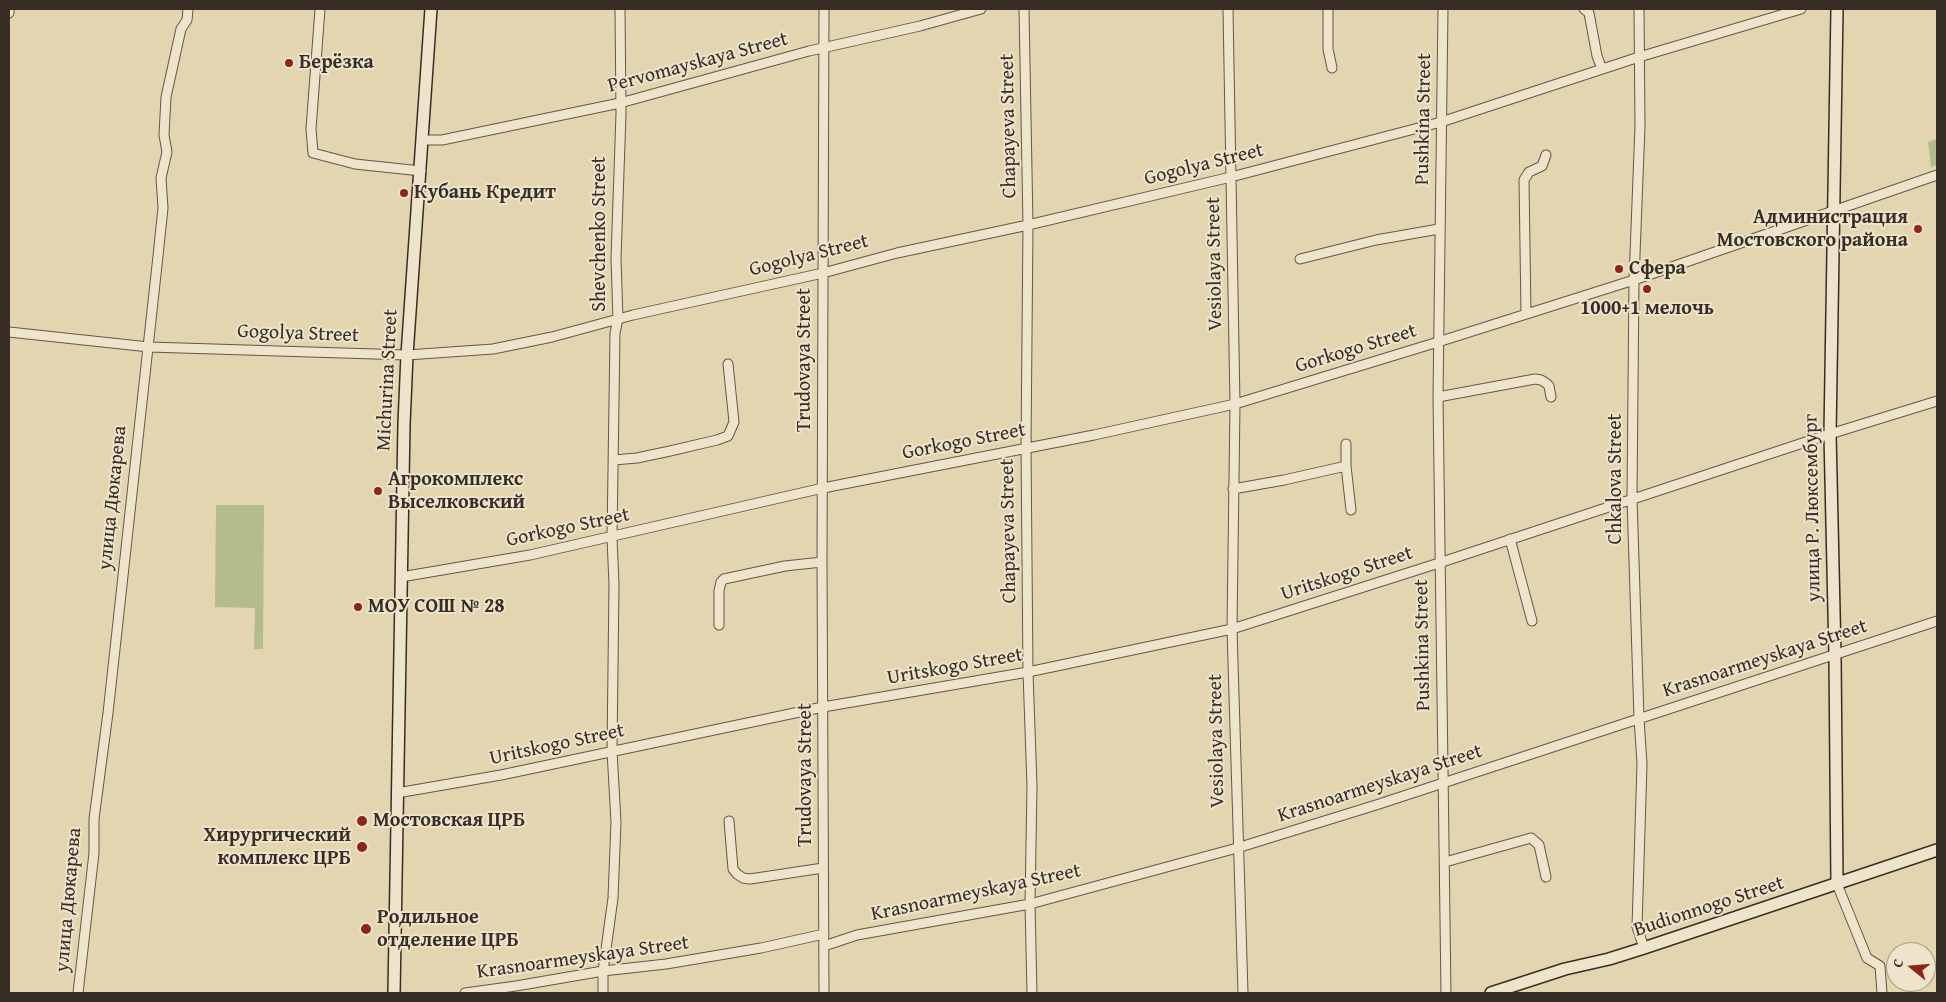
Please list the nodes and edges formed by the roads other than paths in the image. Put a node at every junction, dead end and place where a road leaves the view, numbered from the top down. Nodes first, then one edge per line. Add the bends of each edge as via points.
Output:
1 (9, 9) edge
2 (188, 9) edge
3 (320, 9) edge
4 (431, 9) edge
5 (620, 9) edge
6 (824, 9) edge
7 (980, 9) edge
8 (1024, 9) edge
9 (1228, 9) edge
10 (1328, 9) edge
11 (1443, 9) edge
12 (1584, 9) edge
13 (1639, 9) edge
14 (1802, 9) edge
15 (1837, 9) edge
16 (9, 13) edge
17 (825, 48) junction
18 (1639, 57) junction
19 (1332, 68) dead end
20 (1602, 69) junction
21 (620, 102) junction
22 (1441, 122) junction
23 (423, 140) junction
24 (1546, 155) dead end
25 (420, 171) junction
26 (1937, 175) edge
27 (1231, 177) junction
28 (1834, 211) junction
29 (1028, 225) junction
30 (1440, 229) junction
31 (1300, 258) dead end
32 (823, 273) junction
33 (1634, 280) junction
34 (1526, 314) junction
35 (618, 319) junction
36 (9, 332) edge
37 (1438, 342) junction
38 (149, 347) junction
39 (407, 355) junction
40 (728, 364) dead end
41 (1438, 397) junction
42 (1551, 397) dead end
43 (1937, 401) edge
44 (1235, 404) junction
45 (1830, 434) junction
46 (1346, 444) dead end
47 (1026, 447) junction
48 (614, 460) junction
49 (1346, 466) junction
50 (823, 488) junction
51 (1233, 489) junction
52 (1632, 498) junction
53 (1351, 510) dead end
54 (612, 538) junction
55 (1510, 539) junction
56 (822, 562) junction
57 (1439, 563) junction
58 (401, 577) junction
59 (1532, 620) dead end
60 (1937, 621) edge
61 (719, 625) dead end
62 (1232, 629) junction
63 (1835, 656) junction
64 (1028, 672) junction
65 (823, 707) junction
66 (1638, 718) junction
67 (612, 751) junction
68 (1444, 782) junction
69 (397, 793) junction
70 (729, 821) dead end
71 (1237, 848) junction
72 (1937, 850) edge
73 (1444, 862) junction
74 (823, 868) junction
75 (1546, 877) dead end
76 (1837, 884) junction
77 (1030, 904) junction
78 (824, 934) junction
79 (824, 946) junction
80 (1644, 948) junction
81 (604, 970) junction
82 (78, 993) edge
83 (394, 993) edge
84 (465, 993) edge
85 (602, 993) edge
86 (824, 993) edge
87 (1032, 993) edge
88 (1243, 993) edge
89 (1446, 993) edge
90 (1491, 993) edge
91 (1882, 993) edge

1 - 16 street
2 - 38 street, улица Дюкарева via 166,97 164,135 167,152 161,178 163,208
3 - 25 street via 310,128 313,153 355,164
4 - 23 street, Michurina Street
5 - 21 street, Shevchenko Street
6 - 17 street, Trudovaya Street
7 - 17 street, Pervomayskaya Street
8 - 29 street, Chapayeva Street
9 - 27 street, Vesiolaya Street
10 - 19 street via 1328,49
11 - 22 street, Pushkina Street
12 - 20 street via 1589,13
13 - 18 street, Chkalova Street
14 - 18 street, Gogolya Street
15 - 28 street, улица Р. Люксембург
17 - 21 street, Pervomayskaya Street
17 - 32 street, Trudovaya Street
18 - 20 street, Gogolya Street
18 - 33 street, Chkalova Street via 1640,126
20 - 22 street, Gogolya Street
21 - 23 street, Pervomayskaya Street via 442,140
21 - 35 street, Shevchenko Street via 616,258
22 - 27 street, Gogolya Street
22 - 30 street, Pushkina Street
23 - 25 street, Michurina Street
24 - 34 street via 1542,166 1529,172 1524,180
25 - 39 street, Michurina Street
26 - 28 street, Gorkogo Street
27 - 29 street, Gogolya Street
27 - 44 street, Vesiolaya Street
28 - 33 street, Gorkogo Street
28 - 45 street, улица Р. Люксембург
29 - 32 street, Gogolya Street via 897,253
29 - 47 street, Chapayeva Street
30 - 31 street
30 - 37 street, Pushkina Street
32 - 35 street, Gogolya Street
32 - 50 street, Trudovaya Street
33 - 34 street, Gorkogo Street
33 - 52 street, Chkalova Street
34 - 37 street, Gorkogo Street
35 - 39 street, Gogolya Street via 493,349
35 - 48 street, Shevchenko Street via 615,333
36 - 38 street, Gogolya Street
37 - 41 street, Pushkina Street
37 - 44 street, Gorkogo Street
38 - 39 street, Gogolya Street
38 - 82 street, улица Дюкарева
39 - 58 street, Michurina Street
40 - 48 street via 734,422 728,436
41 - 42 street via 1535,379 1549,386
41 - 57 street, Pushkina Street
43 - 45 street, Uritskogo Street
44 - 47 street, Gorkogo Street
44 - 51 street, Vesiolaya Street
45 - 52 street, Uritskogo Street
45 - 63 street, улица Р. Люксембург
46 - 49 street
47 - 50 street, Gorkogo Street
47 - 64 street, Chapayeva Street
48 - 54 street, Shevchenko Street
49 - 51 street
49 - 53 street
50 - 54 street, Gorkogo Street
50 - 56 street, Trudovaya Street
51 - 62 street, Vesiolaya Street
52 - 55 street, Uritskogo Street
52 - 66 street, Chkalova Street
54 - 58 street, Gorkogo Street
54 - 67 street, Shevchenko Street
55 - 57 street, Uritskogo Street
55 - 59 street
56 - 61 street via 724,579 719,591
56 - 65 street, Trudovaya Street
57 - 62 street, Uritskogo Street
57 - 68 street, Pushkina Street
58 - 69 street, Michurina Street
60 - 63 street, Krasnoarmeyskaya Street
62 - 64 street, Uritskogo Street
62 - 71 street, Vesiolaya Street
63 - 66 street, Krasnoarmeyskaya Street
63 - 76 street, улица Р. Люксембург
64 - 65 street, Uritskogo Street
64 - 77 street, Chapayeva Street via 1032,786
65 - 67 street, Uritskogo Street
65 - 74 street, Trudovaya Street
66 - 68 street, Krasnoarmeyskaya Street
66 - 80 street, Chkalova Street via 1642,764 1637,927
67 - 69 street, Uritskogo Street
67 - 81 street, Shevchenko Street via 616,822 613,898
68 - 71 street, Krasnoarmeyskaya Street
68 - 73 street, Pushkina Street
69 - 83 street, Michurina Street
70 - 74 street, Trudovaya Street via 733,869 744,878
71 - 77 street, Krasnoarmeyskaya Street
71 - 88 street, Vesiolaya Street
72 - 76 street, Budionnogo Street
73 - 75 street via 1531,838 1539,845
73 - 89 street, Pushkina Street
74 - 78 street, Trudovaya Street
76 - 80 street, Budionnogo Street
76 - 91 street, улица Р. Люксембург via 1867,958 1880,966
77 - 79 street, Krasnoarmeyskaya Street via 857,935
77 - 87 street, Chapayeva Street
78 - 79 street, Trudovaya Street
78 - 81 street, Krasnoarmeyskaya Street via 676,963
79 - 86 street, Trudovaya Street
80 - 90 street, Budionnogo Street
81 - 84 street, Krasnoarmeyskaya Street
81 - 85 street, Shevchenko Street

